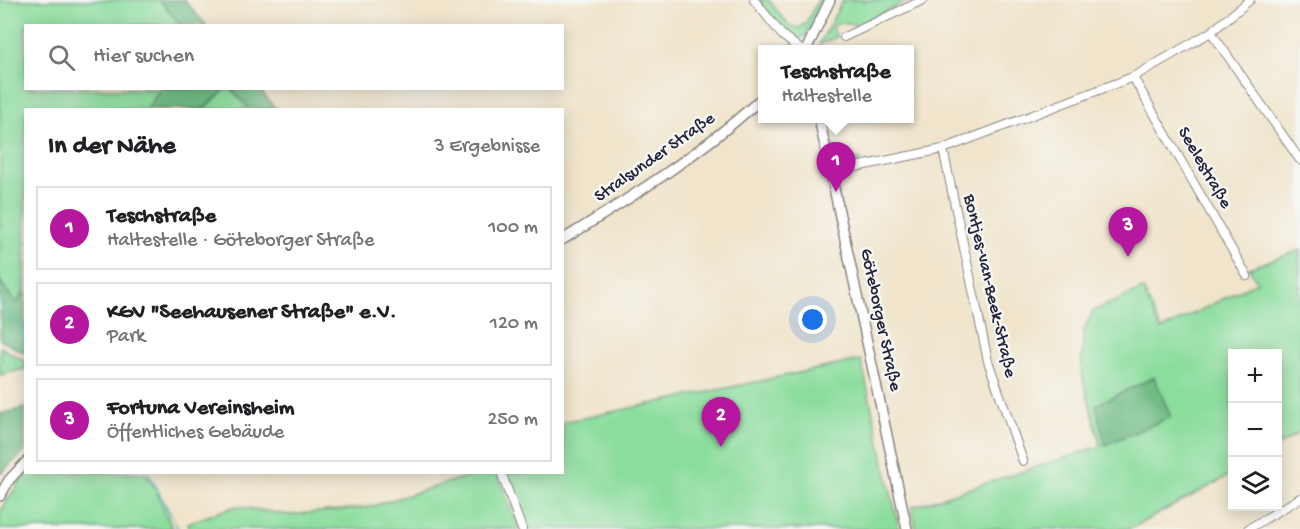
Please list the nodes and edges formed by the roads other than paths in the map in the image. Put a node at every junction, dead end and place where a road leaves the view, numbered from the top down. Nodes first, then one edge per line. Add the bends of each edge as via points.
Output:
1 (754, 0) edge
2 (831, 0) edge
3 (923, 0) edge
4 (1250, 0) edge
5 (1211, 32) junction
6 (844, 37) dead end
7 (795, 45) edge
8 (808, 45) edge
9 (1133, 77) junction
10 (758, 101) edge
11 (820, 123) edge
12 (943, 149) junction
13 (1300, 160) edge
14 (831, 172) junction
15 (564, 239) edge
16 (1247, 276) dead end
17 (1023, 461) dead end
18 (24, 464) edge
19 (502, 474) edge
20 (0, 496) edge
21 (1300, 498) edge
22 (522, 529) edge
23 (907, 529) edge
24 (1248, 529) edge

1 - 7 street
2 - 8 street
3 - 6 street
4 - 5 street
5 - 9 street
5 - 13 street
9 - 12 street
9 - 16 street, Seelestraße
10 - 15 street, Stralsunder Straße via 636,194
11 - 14 street, Göteborger Straße
12 - 14 street
12 - 17 street, Bontjes-van-Beek-Straße via 988,362
14 - 23 street, Göteborger Straße
18 - 20 street
19 - 22 street
21 - 24 street

